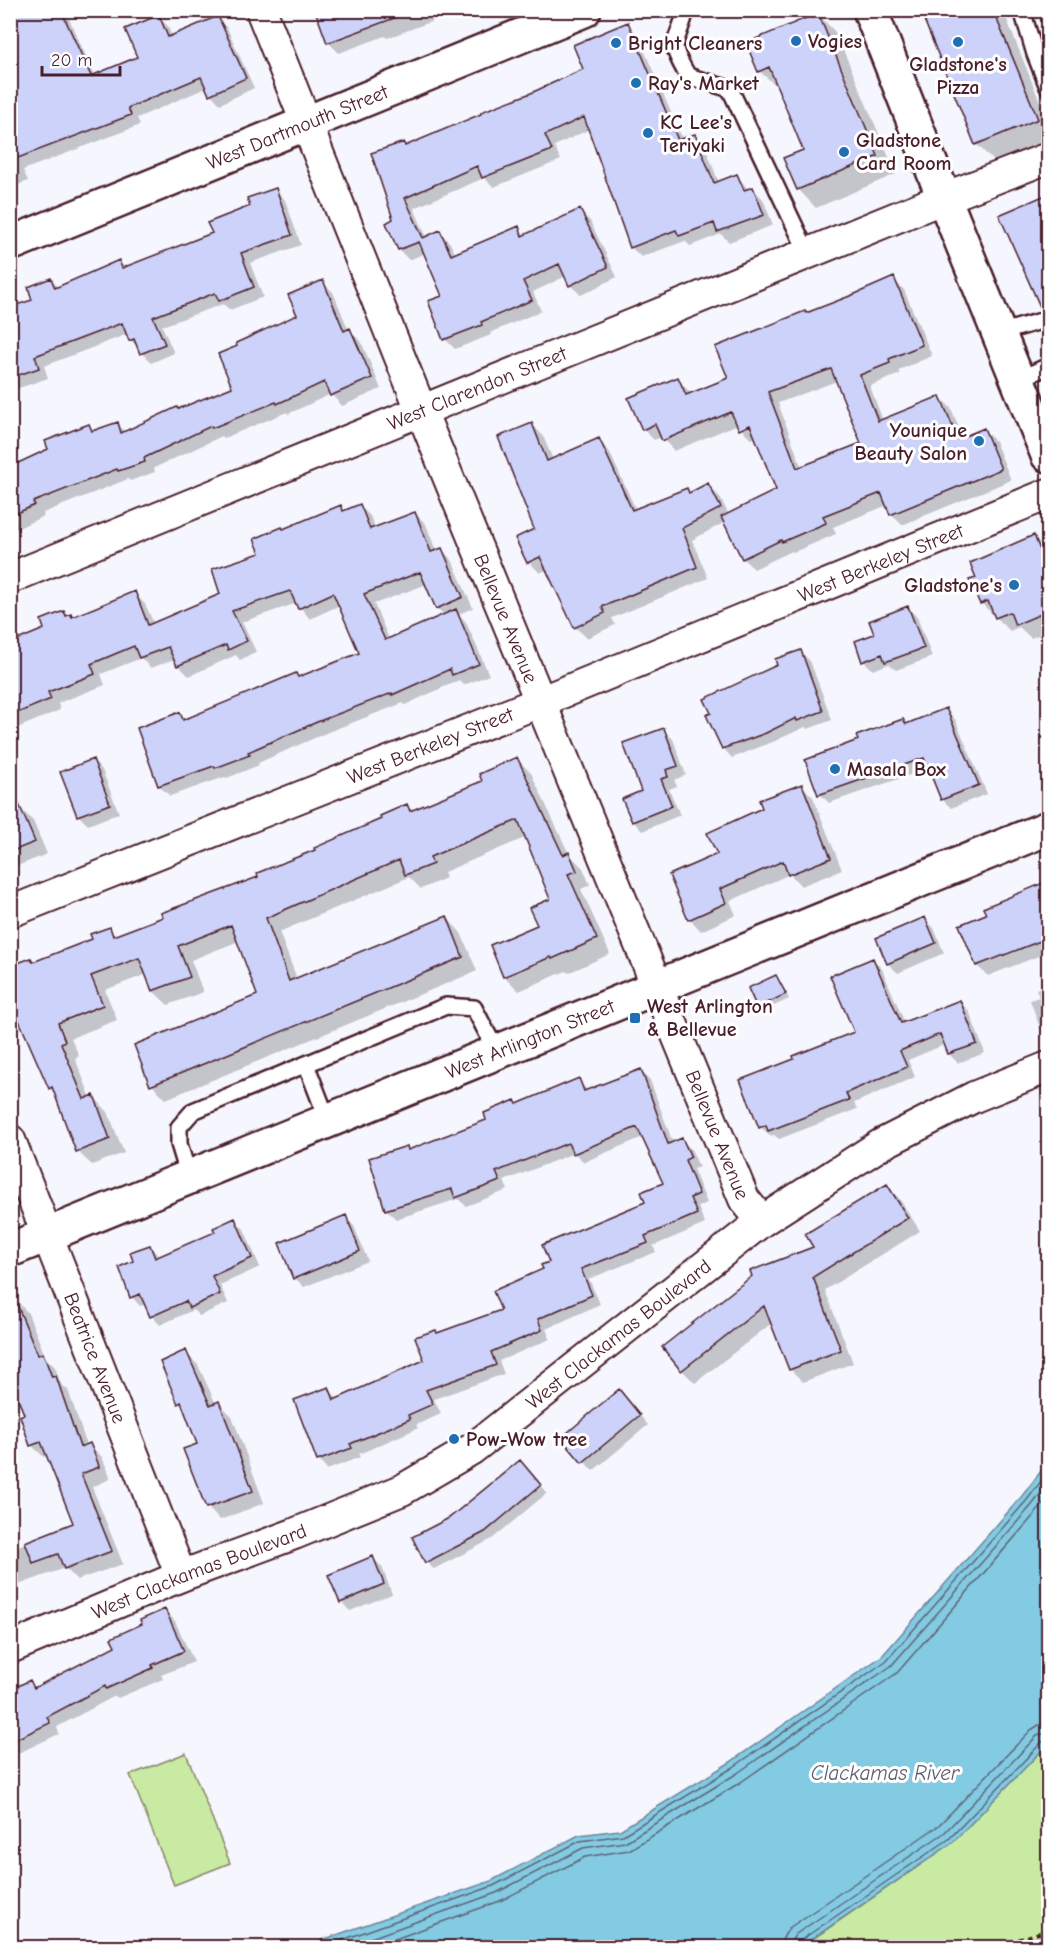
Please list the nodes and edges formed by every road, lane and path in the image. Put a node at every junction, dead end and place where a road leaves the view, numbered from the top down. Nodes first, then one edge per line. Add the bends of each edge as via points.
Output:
1 (261, 10) edge
2 (584, 10) edge
3 (686, 10) edge
4 (870, 10) edge
5 (1022, 10) edge
6 (1048, 87) edge
7 (306, 123) junction
8 (1048, 158) edge
9 (944, 198) junction
10 (10, 244) edge
11 (808, 254) junction
12 (1048, 319) edge
13 (999, 333) junction
14 (1048, 366) edge
15 (1018, 380) junction
16 (421, 410) junction
17 (1048, 455) edge
18 (1048, 494) edge
19 (10, 578) edge
20 (542, 701) junction
21 (1048, 828) edge
22 (10, 912) edge
23 (657, 987) junction
24 (497, 1052) junction
25 (306, 1064) junction
26 (1048, 1067) edge
27 (328, 1121) junction
28 (10, 1140) edge
29 (189, 1177) junction
30 (762, 1221) junction
31 (49, 1234) junction
32 (10, 1250) edge
33 (181, 1576) junction
34 (10, 1648) edge
35 (1048, 1930) edge
36 (993, 1947) edge

1 - 7 street, Bellevue Avenue
2 - 7 main road, West Dartmouth Street
3 - 11 lane via 674,52 688,76 730,89
4 - 9 main road
5 - 6 lane
7 - 10 main road, West Dartmouth Street
7 - 16 street, Bellevue Avenue
8 - 9 street, West Clarendon Street
9 - 11 street, West Clarendon Street
9 - 13 main road
11 - 16 street, West Clarendon Street
12 - 13 lane
13 - 15 main road
14 - 15 lane
15 - 17 main road
16 - 19 street, West Clarendon Street
16 - 20 street, Bellevue Avenue
18 - 20 street, West Berkeley Street
20 - 22 street, West Berkeley Street
20 - 23 street, Bellevue Avenue
21 - 23 main road, West Arlington Street
23 - 24 main road, West Arlington Street
23 - 30 street, Bellevue Avenue via 744,1199
24 - 25 lane via 474,1008 446,1006
24 - 27 main road, West Arlington Street
25 - 27 lane
25 - 29 lane via 193,1111 179,1127 179,1144
26 - 30 street, West Clackamas Boulevard via 974,1097 880,1145
27 - 29 main road, West Arlington Street
28 - 31 street, Beatrice Avenue
29 - 31 main road, West Arlington Street
30 - 33 street, West Clackamas Boulevard via 472,1449 402,1490
31 - 32 main road, West Arlington Street
31 - 33 street, Beatrice Avenue
33 - 34 street, West Clackamas Boulevard
35 - 36 path

